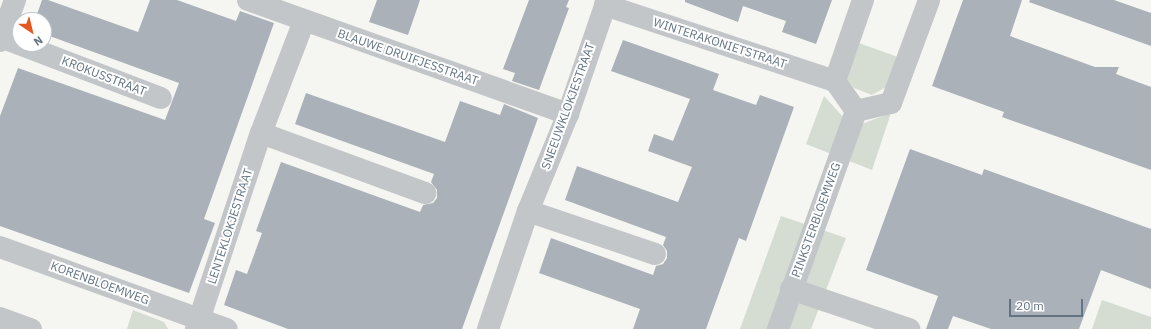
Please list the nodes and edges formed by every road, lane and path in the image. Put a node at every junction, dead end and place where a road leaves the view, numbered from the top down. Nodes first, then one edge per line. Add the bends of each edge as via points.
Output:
1 (15, 0) edge
2 (248, 0) edge
3 (863, 0) edge
4 (929, 0) edge
5 (606, 3) edge
6 (304, 21) junction
7 (1, 39) edge
8 (835, 81) junction
9 (161, 98) dead end
10 (856, 111) junction
11 (568, 114) junction
12 (261, 133) junction
13 (425, 193) dead end
14 (528, 211) junction
15 (0, 247) edge
16 (655, 254) dead end
17 (792, 289) junction
18 (0, 318) edge
19 (198, 324) edge
20 (31, 329) edge
21 (227, 329) edge
22 (488, 329) edge
23 (778, 329) edge
24 (909, 329) edge

1 - 7 street, KROKUSSTRAAT
2 - 6 street, BLAUWE DRUIFJESSTRAAT
3 - 8 street
4 - 10 street via 891,102
5 - 8 street, WINTERAKONIETSTRAAT
5 - 11 street, SNEEUWKLOKJESTRAAT
6 - 11 street, BLAUWE DRUIFJESSTRAAT
6 - 12 street, LENTEKLOKJESTRAAT
7 - 9 street, KROKUSSTRAAT
8 - 10 street
10 - 17 street, PINKSTERBLOEMWEG
11 - 14 street, SNEEUWKLOKJESTRAAT
12 - 13 street
12 - 19 street, LENTEKLOKJESTRAAT
14 - 16 street
14 - 22 street, SNEEUWKLOKJESTRAAT
15 - 19 street, KORENBLOEMWEG
17 - 23 street, PINKSTERBLOEMWEG
17 - 24 street
18 - 20 street
19 - 21 street, KORENBLOEMWEG

